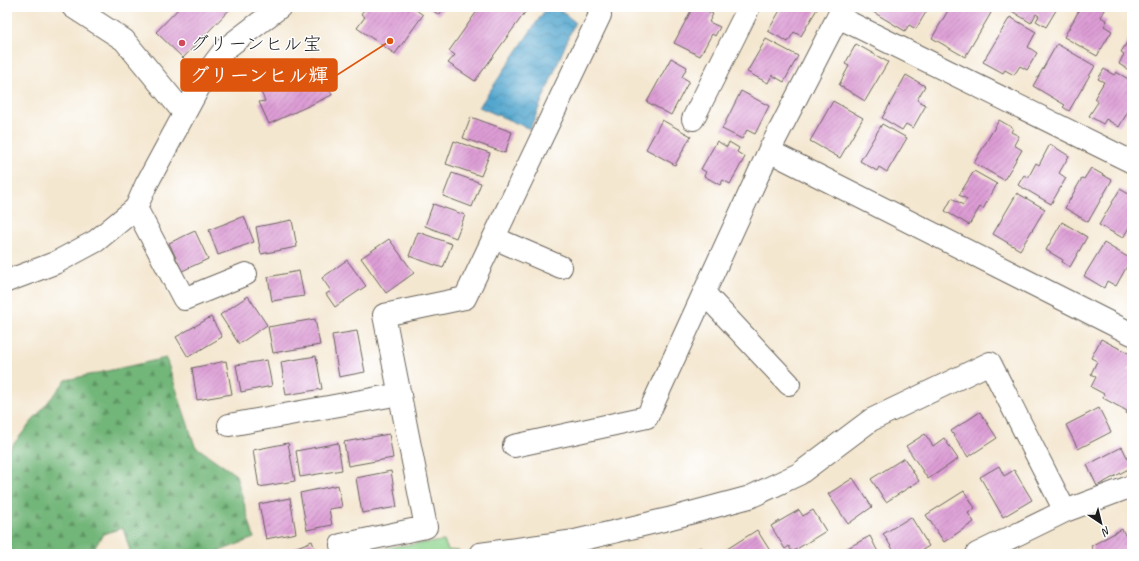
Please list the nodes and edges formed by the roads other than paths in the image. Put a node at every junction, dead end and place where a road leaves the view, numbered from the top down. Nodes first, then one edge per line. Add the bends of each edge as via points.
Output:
1 (74, 7) edge
2 (280, 7) edge
3 (598, 7) edge
4 (749, 7) edge
5 (840, 12) edge
6 (184, 113) junction
7 (693, 119) dead end
8 (769, 151) junction
9 (1132, 162) edge
10 (136, 208) junction
11 (494, 238) junction
12 (561, 267) dead end
13 (246, 274) dead end
14 (7, 281) edge
15 (704, 294) junction
16 (1132, 334) edge
17 (789, 384) dead end
18 (400, 394) junction
19 (229, 425) dead end
20 (514, 446) dead end
21 (1132, 486) edge
22 (1065, 511) junction
23 (343, 554) edge
24 (480, 554) edge
25 (976, 554) edge

1 - 6 street via 124,40
2 - 6 street via 225,49 206,74
3 - 11 street via 600,15
4 - 7 street
5 - 8 street
5 - 9 street
6 - 10 street
8 - 15 street
8 - 16 street
10 - 13 street via 184,299
10 - 14 street via 96,241 55,263
11 - 12 street
11 - 18 street via 465,298 384,315
15 - 17 street
15 - 20 street via 648,417
18 - 19 street
18 - 23 street via 426,527 341,544
21 - 22 street
22 - 24 street via 990,363 871,420 799,474 750,497 575,541
22 - 25 street

